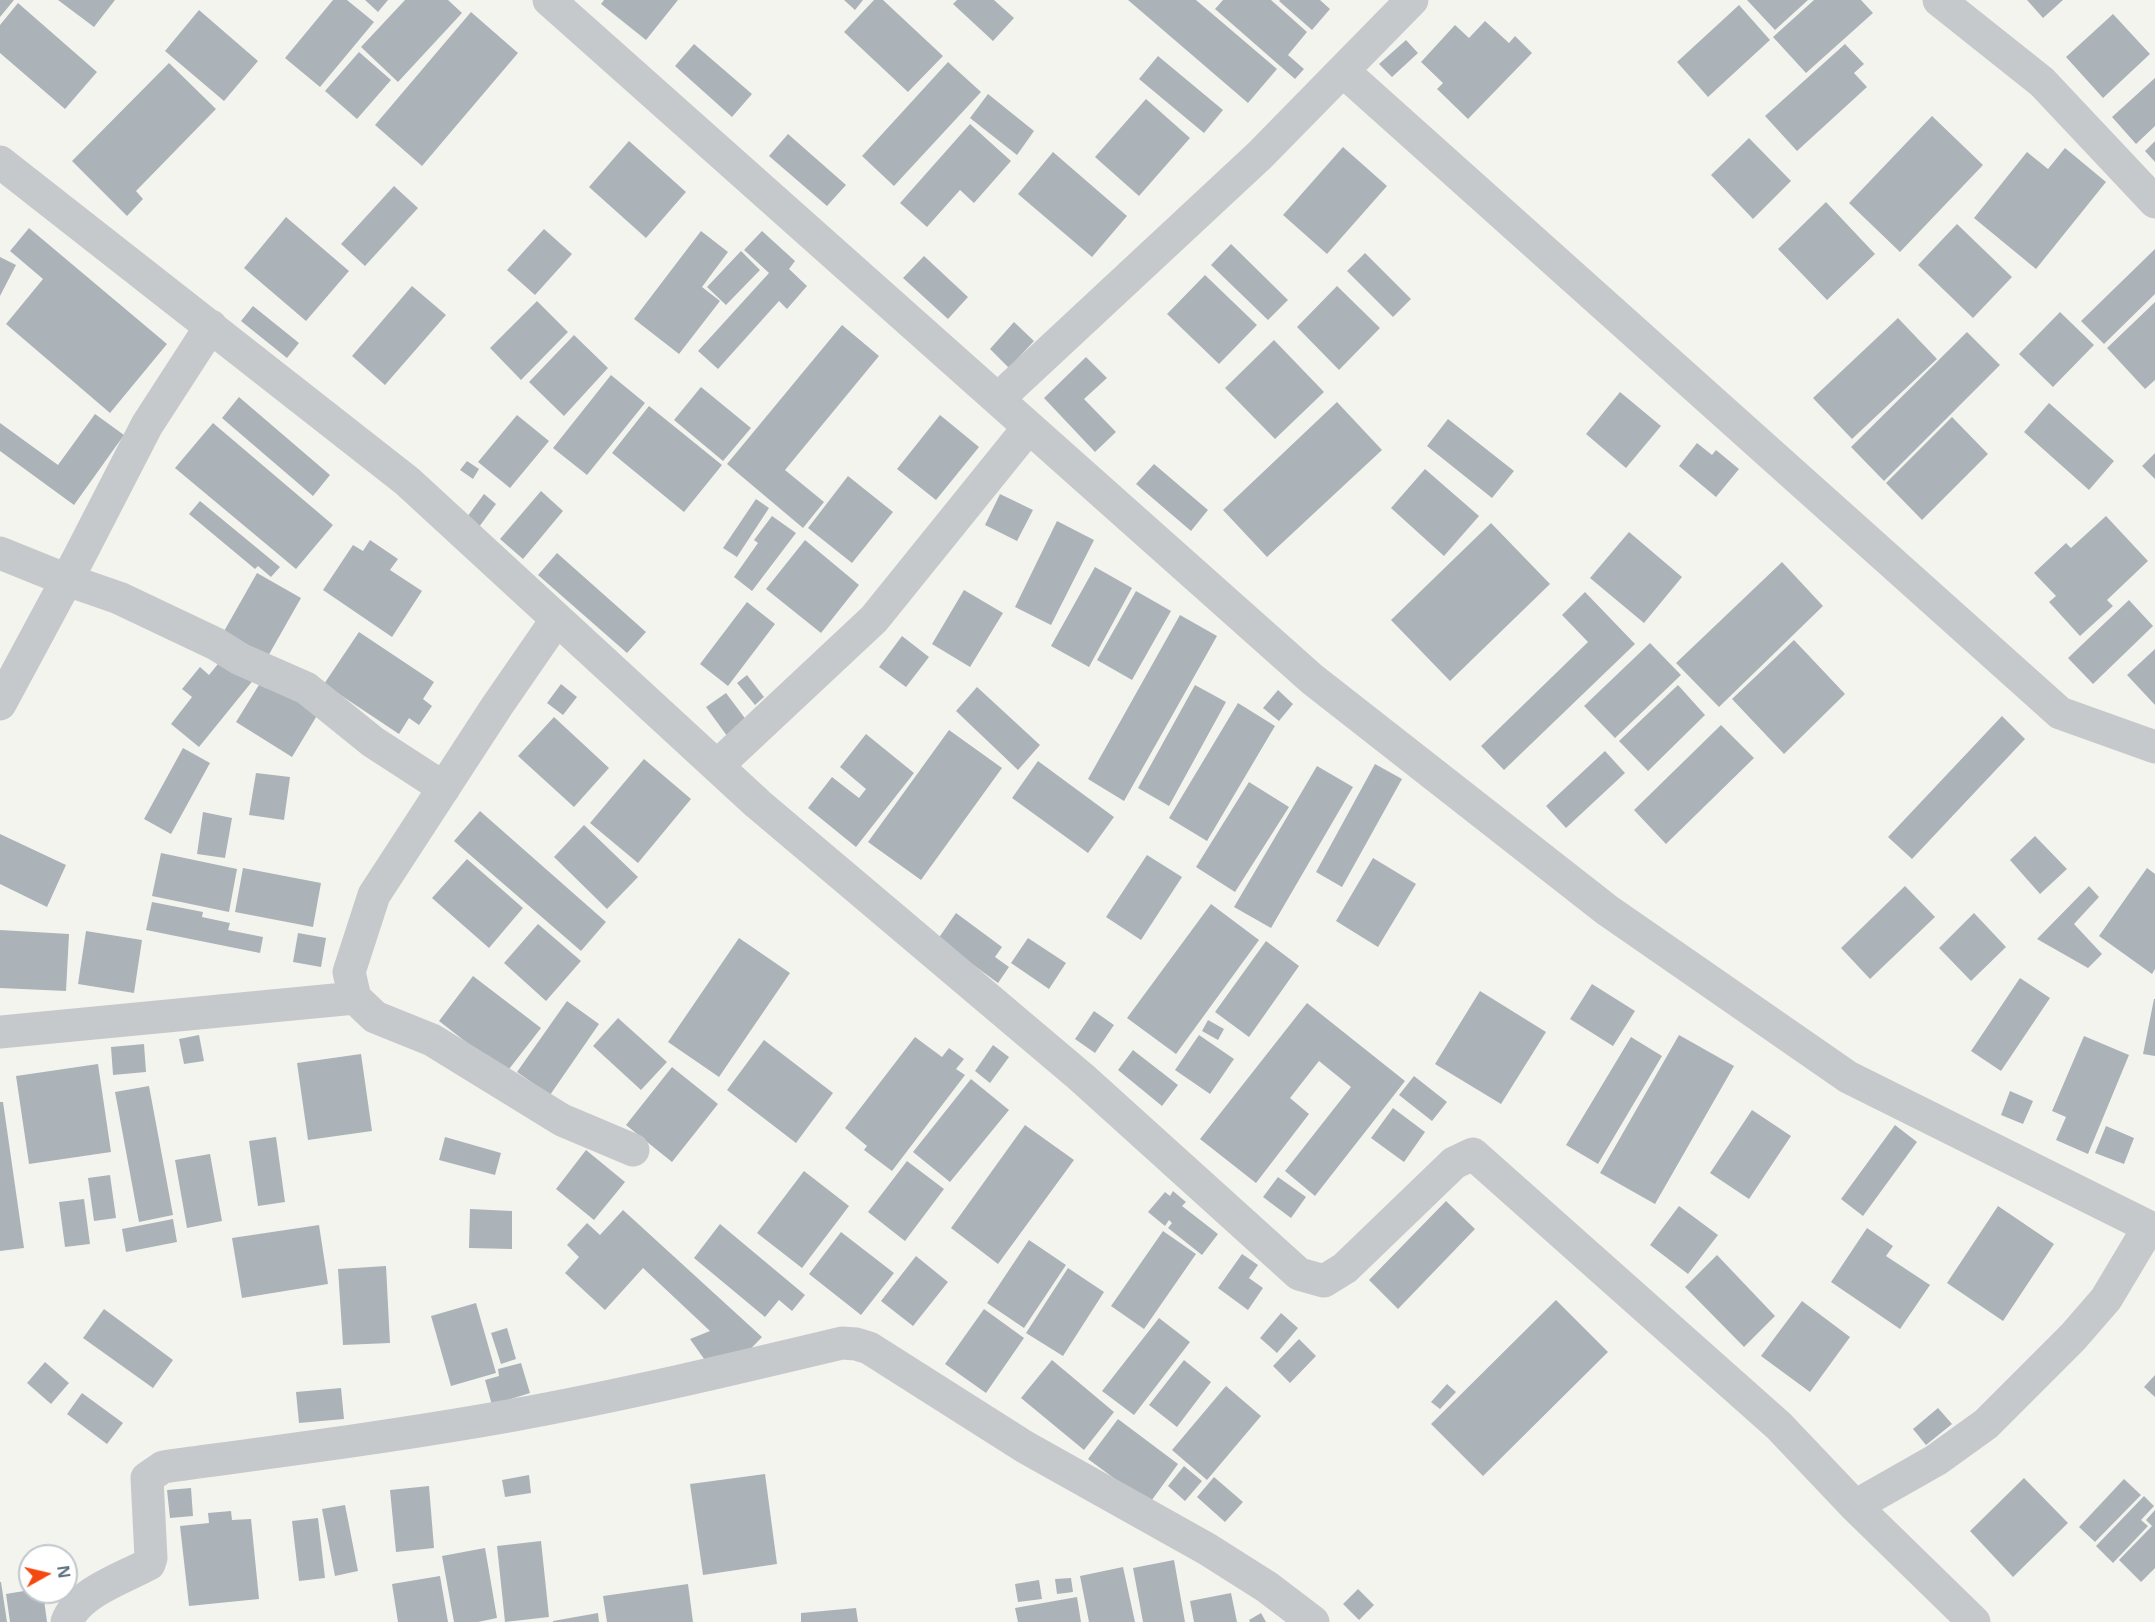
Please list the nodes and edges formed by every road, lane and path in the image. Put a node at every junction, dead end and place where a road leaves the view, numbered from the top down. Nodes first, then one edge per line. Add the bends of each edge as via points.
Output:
1 (549, 0) edge
2 (1412, 0) edge
3 (1938, 0) edge
4 (1343, 71) junction
5 (0, 162) edge
6 (2155, 202) edge
7 (211, 326) junction
8 (998, 399) junction
9 (1029, 427) junction
10 (0, 553) edge
11 (67, 580) junction
12 (557, 619) junction
13 (0, 704) edge
14 (2155, 747) edge
15 (717, 766) junction
16 (444, 788) junction
17 (355, 998) junction
18 (0, 1032) edge
19 (633, 1150) dead end
20 (2152, 1228) edge
21 (1855, 1506) junction
22 (67, 1622) edge
23 (1313, 1622) edge
24 (1974, 1622) edge

1 - 8 street
2 - 4 street
3 - 6 street via 2042,82
4 - 8 street via 1260,155
4 - 14 street via 2060,713
5 - 7 street
7 - 11 street via 147,425
7 - 12 street via 407,481
8 - 9 street
9 - 15 street via 874,619
9 - 20 street via 1312,680 1607,910 1848,1077
10 - 11 street
11 - 13 street
11 - 16 street via 119,598 306,688 374,742
12 - 15 street
12 - 16 street
15 - 21 street via 1081,1077 1299,1274 1324,1281 1345,1268 1454,1163 1473,1154 1779,1426
16 - 17 street via 374,895 349,972
17 - 18 street
17 - 19 street via 375,1017 432,1040 562,1120
20 - 21 street via 2106,1299 1986,1424 1936,1460
21 - 24 street
22 - 23 street via 71,1611 84,1598 149,1564 147,1478 163,1467 514,1415 842,1343 869,1348 1025,1447 1217,1556

